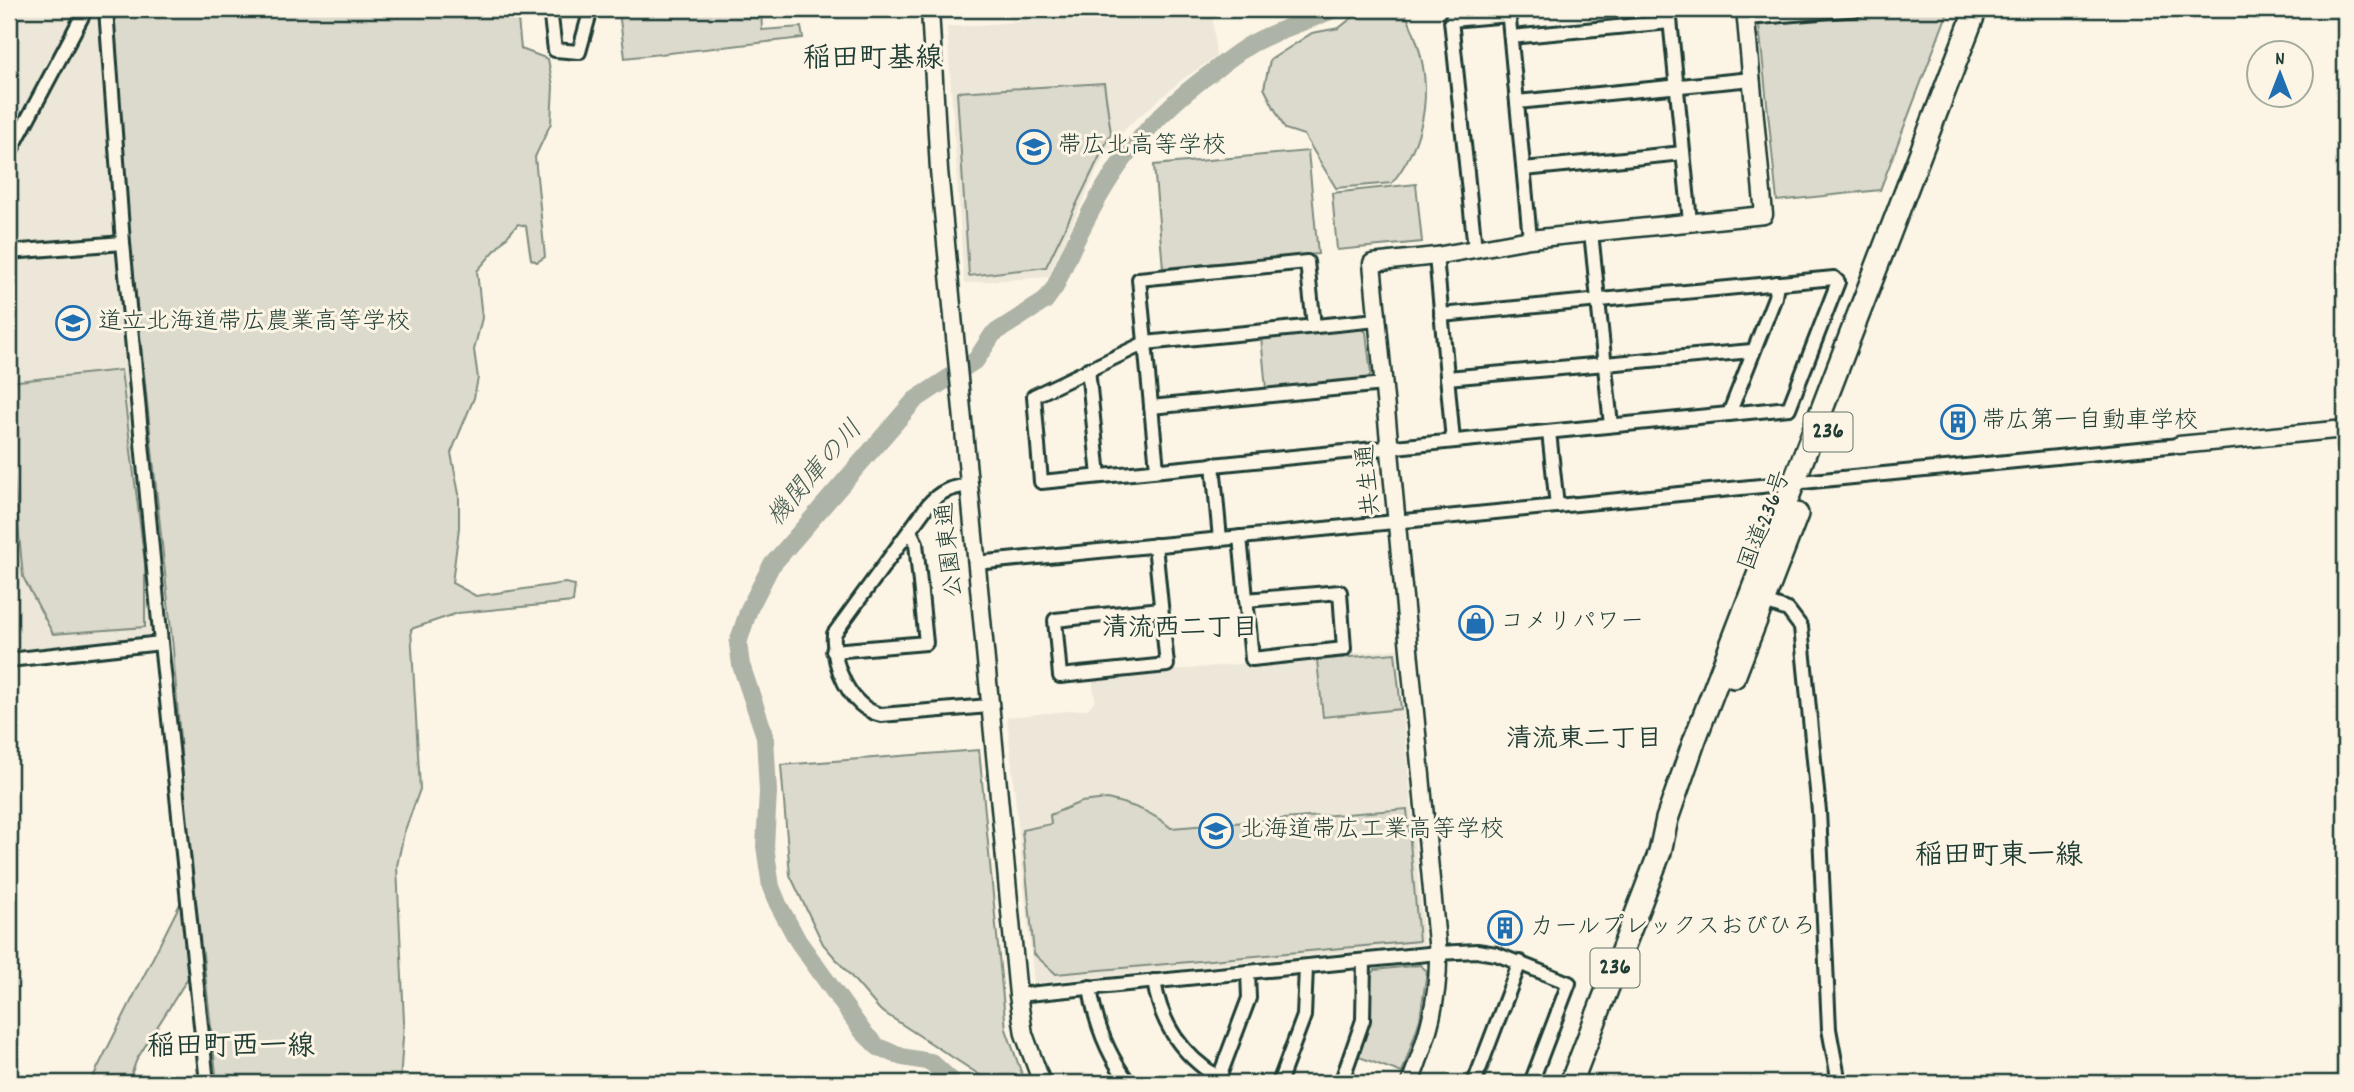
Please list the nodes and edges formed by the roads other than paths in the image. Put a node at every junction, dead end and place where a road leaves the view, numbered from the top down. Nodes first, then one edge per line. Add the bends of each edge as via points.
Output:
1 (86, 9) edge
2 (106, 9) edge
3 (551, 9) edge
4 (591, 9) edge
5 (930, 9) edge
6 (1858, 9) edge
7 (1976, 9) edge
8 (1991, 9) edge
9 (1508, 12) edge
10 (1745, 13) edge
11 (1670, 15) edge
12 (1511, 37) junction
13 (1752, 79) junction
14 (1676, 87) junction
15 (1517, 102) junction
16 (1683, 153) junction
17 (9, 154) edge
18 (1524, 169) junction
19 (1690, 222) junction
20 (1591, 232) junction
21 (1530, 239) junction
22 (123, 243) junction
23 (1475, 249) junction
24 (9, 251) edge
25 (1436, 256) junction
26 (9, 260) edge
27 (1777, 283) junction
28 (1600, 300) junction
29 (1441, 315) junction
30 (1377, 320) junction
31 (1314, 326) junction
32 (1145, 343) junction
33 (1752, 351) junction
34 (1605, 364) junction
35 (1088, 369) junction
36 (1447, 378) junction
37 (1384, 384) junction
38 (1151, 407) junction
39 (1729, 414) junction
40 (1611, 425) junction
41 (2345, 429) edge
42 (1549, 432) junction
43 (1453, 441) junction
44 (2179, 445) joint
45 (1390, 447) junction
46 (1213, 464) junction
47 (1157, 469) junction
48 (1099, 476) junction
49 (1801, 484) junction
50 (968, 485) junction
51 (1557, 506) junction
52 (1396, 522) junction
53 (910, 531) junction
54 (1240, 537) junction
55 (1220, 539) junction
56 (1155, 545) junction
57 (976, 563) junction
58 (1756, 599) junction
59 (1246, 600) junction
60 (1161, 609) junction
61 (161, 643) junction
62 (833, 651) junction
63 (9, 660) edge
64 (989, 706) junction
65 (1438, 953) junction
66 (1364, 961) junction
67 (1520, 962) junction
68 (1306, 967) junction
69 (1248, 972) junction
70 (1154, 981) junction
71 (1090, 988) junction
72 (1018, 995) junction
73 (1218, 1081) edge
74 (207, 1083) edge
75 (1042, 1083) edge
76 (1129, 1083) edge
77 (1279, 1083) edge
78 (1341, 1083) edge
79 (1410, 1083) edge
80 (1474, 1083) edge
81 (1531, 1083) edge
82 (1571, 1083) edge
83 (1839, 1083) edge

1 - 17 street
2 - 22 street
3 - 4 street via 555,50 579,52
5 - 50 street, 公園東通 via 939,170
6 - 10 street
7 - 49 highway, 国道236号 / 236
8 - 49 highway, 国道236号 / 236
9 - 12 street
9 - 23 street via 1451,20
10 - 13 street
11 - 12 street
11 - 14 street
12 - 15 street
13 - 14 street
13 - 19 street, 共生通 via 1764,215
14 - 15 street
14 - 16 street
15 - 18 street
16 - 18 street
16 - 19 street
18 - 21 street
19 - 20 street, 共生通
20 - 21 street, 共生通
20 - 28 street
21 - 23 street, 共生通
22 - 24 street
22 - 61 street
23 - 25 street, 共生通
24 - 26 street
25 - 29 street
25 - 30 street, 共生通 via 1372,263
27 - 28 street
27 - 33 street
27 - 39 street via 1834,278 1838,282 1789,408
28 - 29 street
28 - 34 street
29 - 36 street
30 - 31 street
30 - 37 street, 共生通
31 - 32 street
31 - 32 street via 1307,262 1139,279
32 - 35 street
32 - 38 street
33 - 34 street
33 - 39 street
34 - 36 street
34 - 40 street
35 - 48 street
35 - 48 street via 1034,396 1041,482
36 - 43 street
37 - 38 street
37 - 45 street, 共生通
38 - 47 street
39 - 40 street
40 - 42 street
41 - 44 street
42 - 43 street
42 - 51 street
43 - 45 street
44 - 49 street
45 - 46 street
45 - 52 street, 共生通
46 - 47 street
46 - 55 street
47 - 48 street
49 - 51 street
49 - 58 highway, 国道236号 / 236
50 - 53 street via 937,494
50 - 57 street, 公園東通
51 - 52 street
52 - 54 street
52 - 65 street, 共生通
53 - 62 street via 834,634
53 - 62 street via 916,543 926,643
54 - 55 street
54 - 59 street
55 - 56 street
56 - 57 street
56 - 60 street
57 - 64 street, 公園東通
58 - 82 highway, 国道236号 / 236 via 1675,796 1660,852
58 - 83 street via 1788,610 1801,627 1819,811 1829,1029
59 - 59 street via 1252,659 1345,649 1339,592
60 - 60 street via 1167,665 1060,676 1055,620
61 - 63 street
61 - 74 street
62 - 64 street via 858,704 870,712 881,715
64 - 72 street, 公園東通
65 - 66 street
65 - 67 street via 1477,951
65 - 79 street, 共生通 via 1431,1028
66 - 68 street
66 - 78 street via 1363,1020
67 - 80 street
67 - 81 street via 1569,983
68 - 69 street
68 - 77 street via 1304,1016
69 - 70 street
69 - 73 street via 1249,998
70 - 71 street
70 - 73 street via 1162,1016 1176,1040
71 - 72 street
71 - 76 street via 1104,1042
72 - 75 street, 公園東通 via 1024,1034

